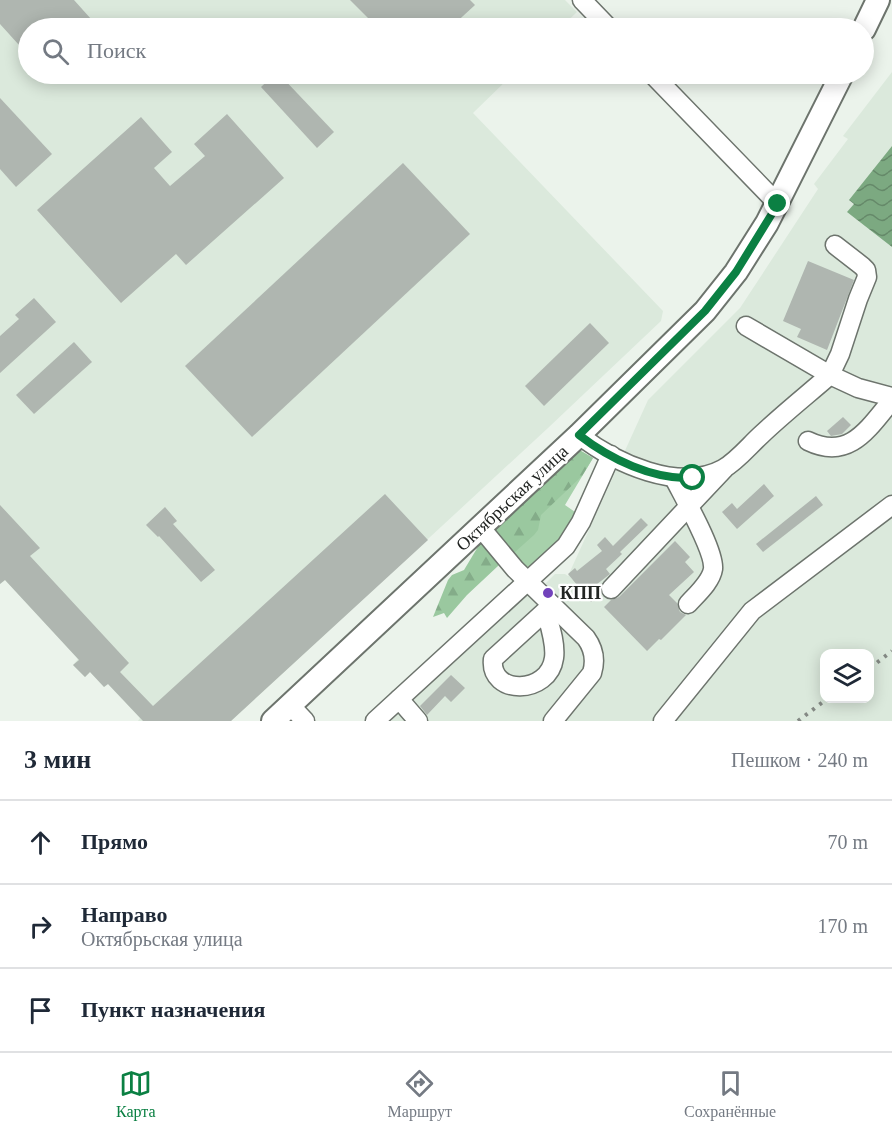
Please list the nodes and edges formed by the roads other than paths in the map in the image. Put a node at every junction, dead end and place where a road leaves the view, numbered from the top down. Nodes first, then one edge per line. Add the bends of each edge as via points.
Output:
1 (582, 0) edge
2 (878, 0) edge
3 (599, 18) edge
4 (869, 18) edge
5 (662, 84) edge
6 (837, 84) edge
7 (778, 204) junction
8 (835, 245) dead end
9 (746, 326) dead end
10 (830, 375) junction
11 (892, 399) edge
12 (579, 435) junction
13 (808, 441) dead end
14 (611, 455) junction
15 (725, 468) junction
16 (674, 478) junction
17 (892, 505) edge
18 (689, 507) junction
19 (481, 528) junction
20 (527, 581) junction
21 (611, 589) dead end
22 (688, 604) dead end
23 (399, 699) junction
24 (297, 713) edge
25 (273, 721) edge
26 (375, 721) edge
27 (418, 721) edge
28 (554, 721) edge
29 (663, 721) edge

1 - 3 street
2 - 4 main road
5 - 7 street
6 - 7 main road, Октябрьская улица
7 - 12 main road, Октябрьская улица via 736,272 705,311
8 - 10 street via 866,270 867,277
9 - 10 street
10 - 11 street
10 - 15 street
11 - 13 street via 867,431 851,443 832,448
12 - 14 street
12 - 19 main road, Октябрьская улица
14 - 16 street
14 - 20 street via 572,538
15 - 16 street via 693,478
15 - 18 street
16 - 18 street
17 - 29 street via 752,611
18 - 21 street
18 - 22 street via 707,544 713,569
19 - 20 street
19 - 24 main road, Октябрьская улица
20 - 23 street
20 - 28 street via 549,609 590,644 595,664 590,677
23 - 26 street
23 - 27 street
24 - 25 main road, Октябрьская улица

